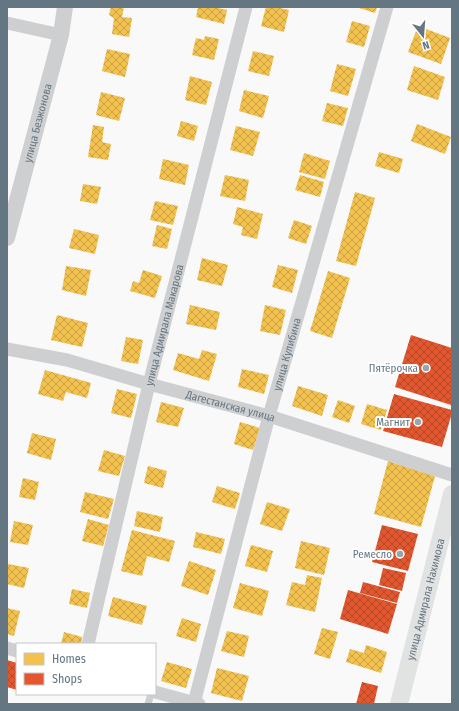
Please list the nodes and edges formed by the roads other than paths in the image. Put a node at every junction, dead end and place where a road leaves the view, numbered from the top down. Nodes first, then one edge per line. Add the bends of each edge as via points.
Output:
1 (65, 7) edge
2 (246, 7) edge
3 (387, 7) edge
4 (7, 23) edge
5 (61, 35) junction
6 (7, 238) edge
7 (7, 349) edge
8 (149, 384) junction
9 (269, 416) junction
10 (452, 475) edge
11 (452, 494) edge
12 (88, 643) edge
13 (156, 692) edge
14 (196, 703) edge
15 (399, 704) edge

1 - 5 street, улица Безжонова
2 - 8 street, улица Адмирала Макарова
3 - 9 street, улица Кулибина
4 - 5 street
5 - 6 street, улица Безжонова
7 - 8 street, Дагестанская улица via 67,360
8 - 9 street, Дагестанская улица
8 - 12 street, улица Адмирала Макарова
9 - 10 street, Дагестанская улица
9 - 14 street, улица Кулибина
11 - 15 main road, улица Адмирала Нахимова
13 - 14 street

